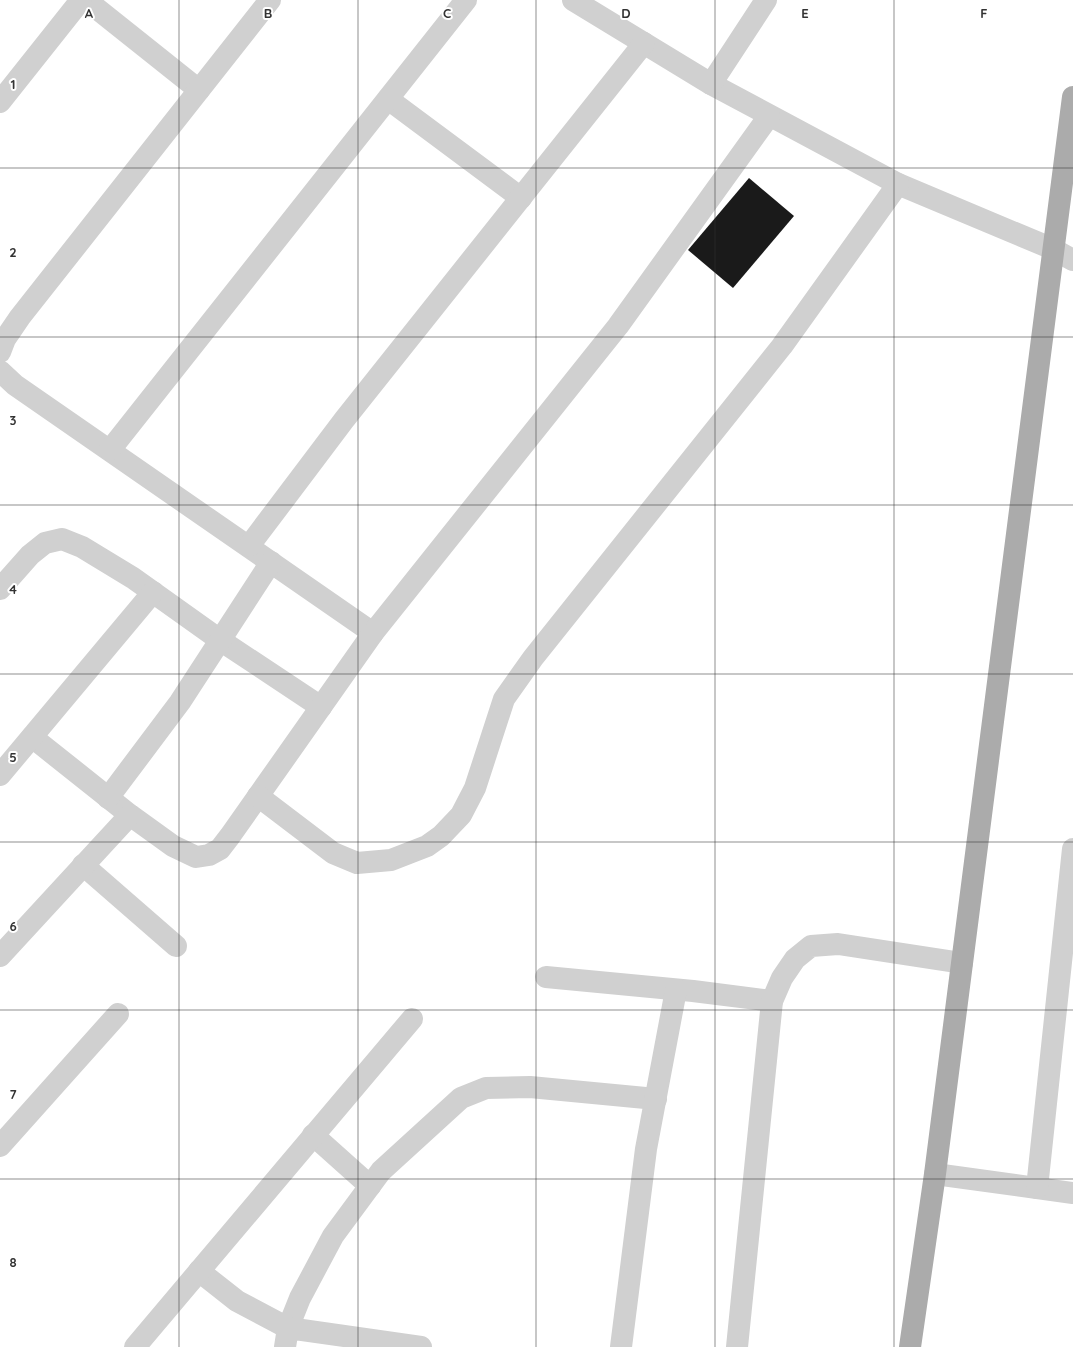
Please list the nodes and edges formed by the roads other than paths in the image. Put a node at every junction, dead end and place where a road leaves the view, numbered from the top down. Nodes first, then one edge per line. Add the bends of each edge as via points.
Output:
1 (81, 0) edge
2 (86, 0) edge
3 (270, 0) edge
4 (466, 0) edge
5 (573, 0) edge
6 (766, 0) edge
7 (644, 43) junction
8 (711, 84) junction
9 (199, 90) junction
10 (1073, 97) edge
11 (388, 99) junction
12 (0, 102) edge
13 (769, 116) junction
14 (898, 184) junction
15 (521, 198) junction
16 (1053, 249) junction
17 (1073, 260) edge
18 (0, 352) edge
19 (0, 371) edge
20 (110, 450) junction
21 (249, 546) junction
22 (271, 562) junction
23 (0, 589) edge
24 (153, 592) junction
25 (373, 632) junction
26 (220, 640) junction
27 (321, 707) junction
28 (32, 737) junction
29 (0, 775) edge
30 (258, 796) junction
31 (108, 798) junction
32 (130, 815) junction
33 (1073, 849) edge
34 (83, 865) junction
35 (4, 944) edge
36 (176, 946) dead end
37 (962, 964) junction
38 (546, 977) dead end
39 (676, 990) junction
40 (772, 1001) junction
41 (118, 1014) dead end
42 (412, 1018) dead end
43 (656, 1099) junction
44 (0, 1146) edge
45 (325, 1146) junction
46 (935, 1174) junction
47 (370, 1186) junction
48 (1037, 1188) junction
49 (1073, 1193) edge
50 (206, 1277) junction
51 (287, 1338) edge
52 (135, 1347) edge
53 (421, 1347) edge
54 (621, 1347) edge
55 (737, 1347) edge
56 (910, 1347) edge

1 - 12 street
2 - 9 street
3 - 9 street
4 - 11 street
5 - 7 street
6 - 8 street
7 - 8 street
7 - 15 street
8 - 13 street
9 - 18 street via 20,317 5,339
10 - 16 main road
11 - 15 street
11 - 20 street
13 - 14 street
13 - 25 street via 618,326
14 - 16 street
14 - 30 street via 782,346 504,699 475,788 460,815 441,836 427,846 391,860 357,863 333,853
15 - 21 street via 344,420
16 - 17 street
16 - 37 main road
19 - 20 street
20 - 21 street
21 - 22 street
22 - 25 street
22 - 26 street
23 - 24 street via 30,555 45,543 62,539 82,547
24 - 26 street
24 - 28 street
25 - 27 street
26 - 27 street
26 - 31 street via 180,702
27 - 30 street
28 - 29 street
28 - 31 street
30 - 32 street via 227,841 209,856 196,856 173,846
31 - 32 street
32 - 34 street
33 - 48 street
34 - 35 street
34 - 36 street
37 - 40 street via 838,944 811,946 795,959 782,978
37 - 46 main road
38 - 39 street
39 - 40 street
39 - 43 street
40 - 55 street
41 - 44 street
42 - 45 street
43 - 47 street via 530,1087 486,1088 461,1098 381,1171
43 - 54 street via 646,1149
45 - 47 street
45 - 50 street
46 - 48 street
46 - 56 main road
47 - 51 street via 333,1236 300,1298
48 - 49 street
50 - 51 street
50 - 52 street
51 - 53 street

